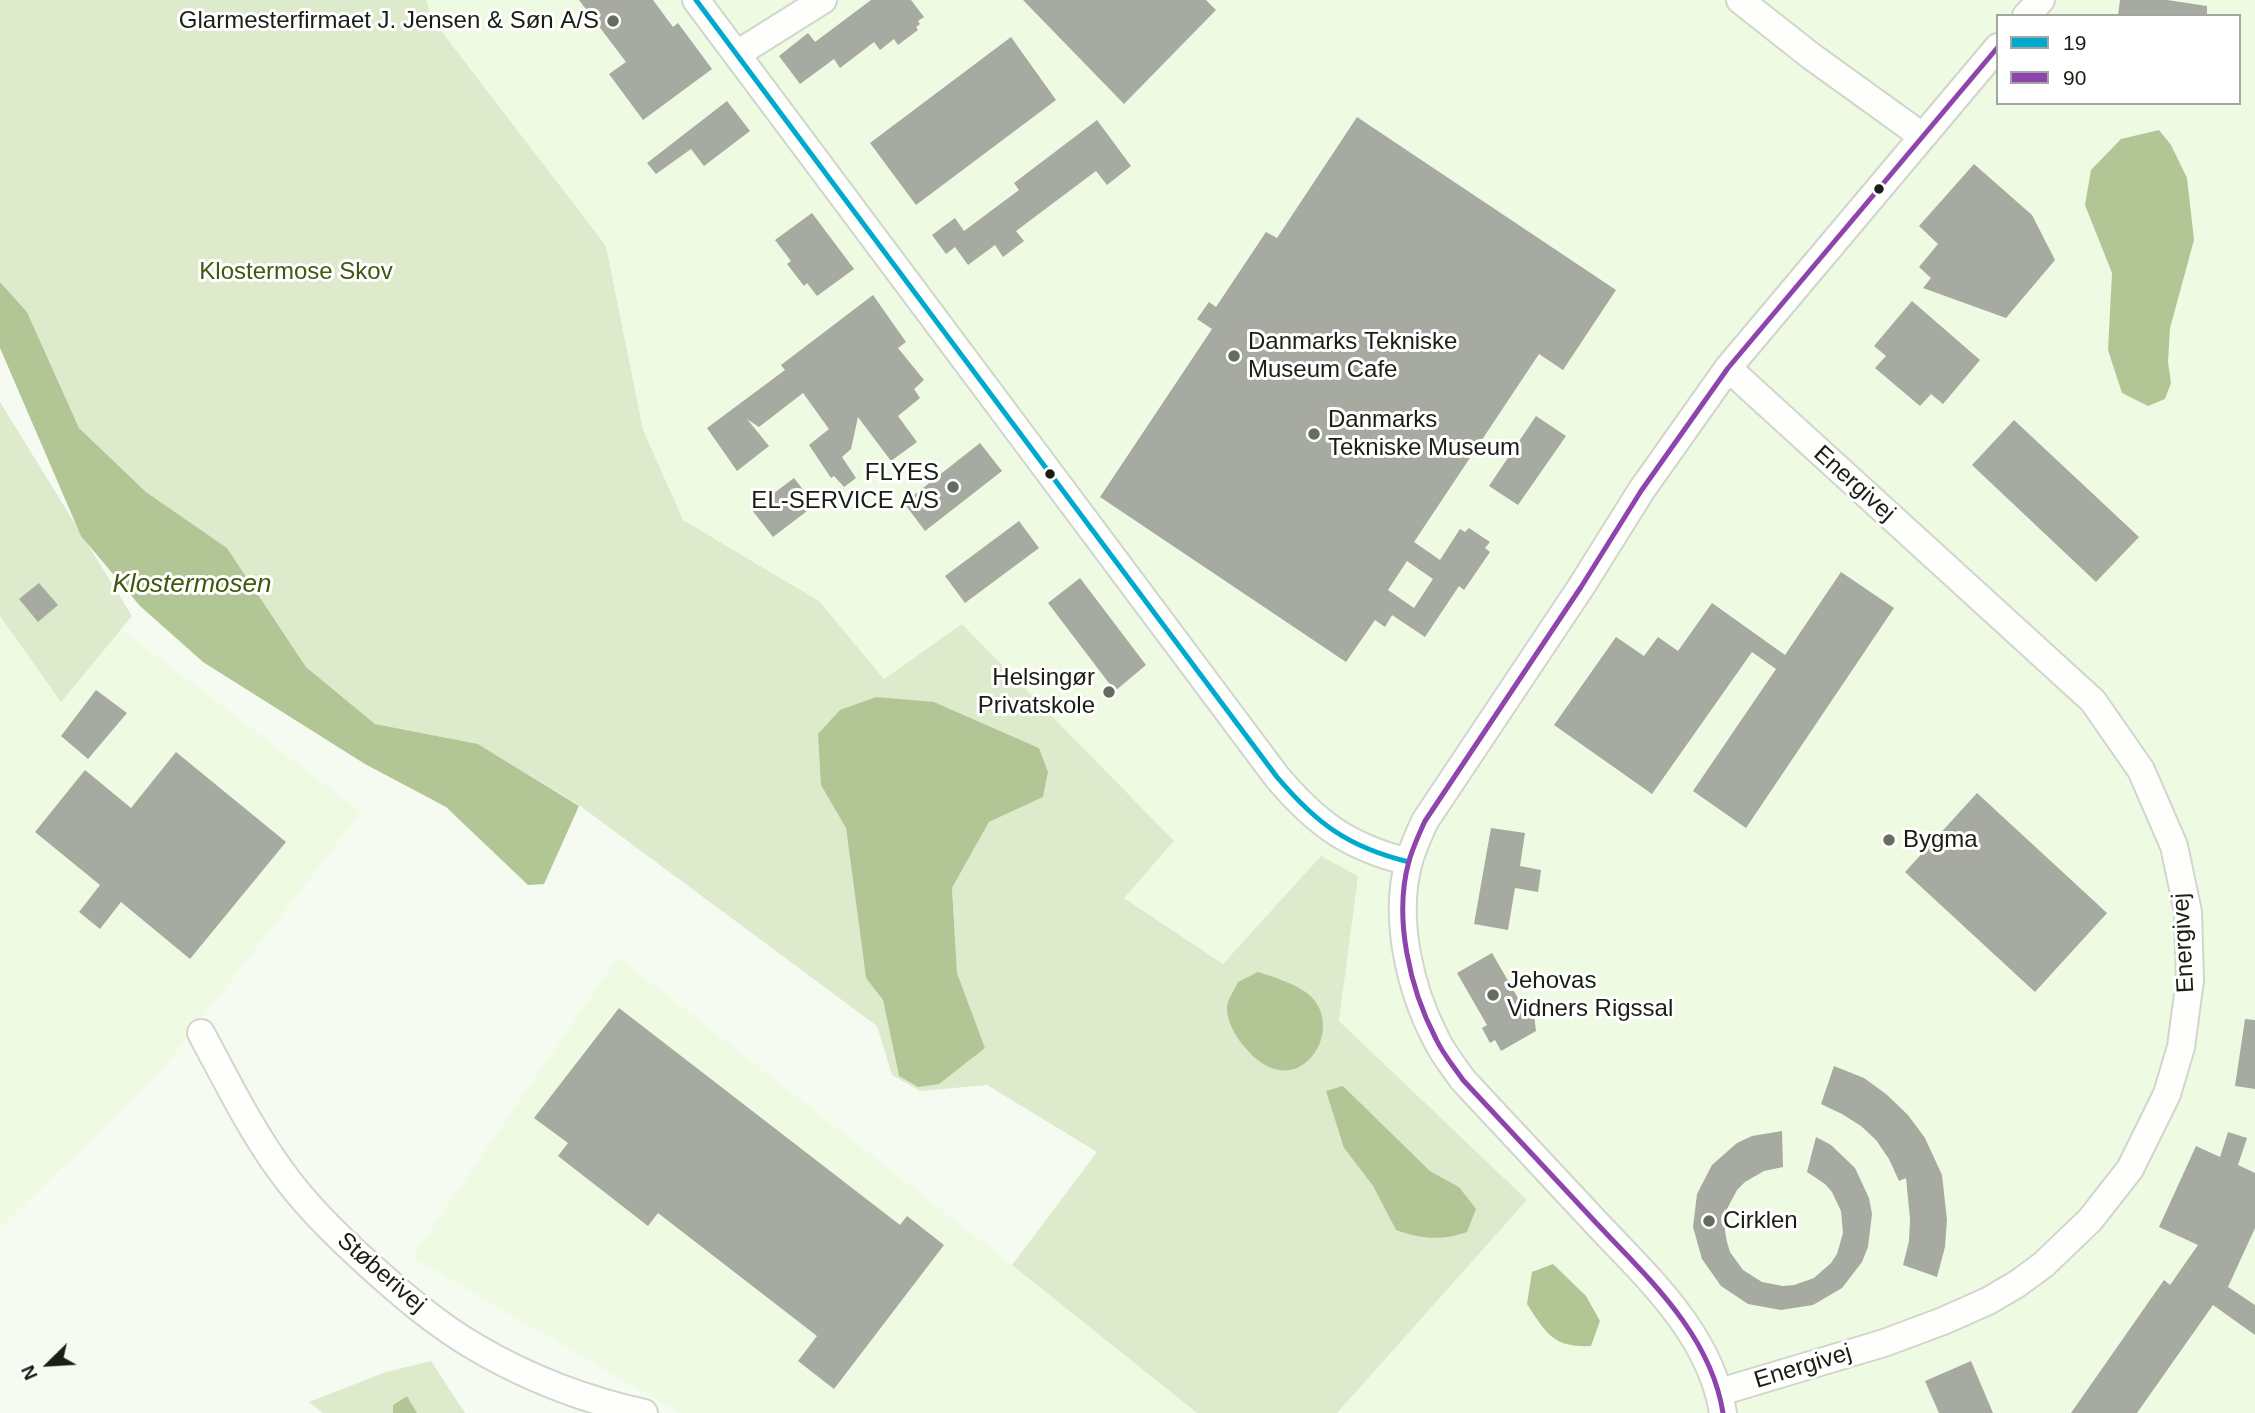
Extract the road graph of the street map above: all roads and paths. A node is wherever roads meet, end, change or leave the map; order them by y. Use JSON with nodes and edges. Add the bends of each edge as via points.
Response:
{"nodes":[{"id":1,"x":696,"y":0,"type":"edge"},
{"id":2,"x":823,"y":0,"type":"edge"},
{"id":3,"x":1741,"y":0,"type":"edge"},
{"id":4,"x":1996,"y":49,"type":"edge"},
{"id":5,"x":737,"y":54,"type":"junction"},
{"id":6,"x":1922,"y":136,"type":"junction"},
{"id":7,"x":1728,"y":368,"type":"junction"},
{"id":8,"x":1409,"y":862,"type":"junction"},
{"id":9,"x":201,"y":1033,"type":"dead end"},
{"id":10,"x":1721,"y":1402,"type":"edge"},
{"id":11,"x":644,"y":1413,"type":"edge"}],
"edges":[{"from":1,"to":5,"type":"street"},
{"from":2,"to":5,"type":"street"},
{"from":3,"to":6,"type":"street"},
{"from":4,"to":6,"type":"street"},
{"from":5,"to":8,"type":"street","via":[[1277,777],[1325,826],[1353,843]]},
{"from":6,"to":7,"type":"street"},
{"from":7,"to":8,"type":"street","via":[[1425,821]]},
{"from":7,"to":10,"type":"street","name":"Energivej","via":[[2093,701],[2141,770],[2174,846],[2188,912],[2190,980],[2181,1047],[2167,1094],[2130,1169],[2091,1220],[2043,1265],[2017,1284],[1942,1321]]},
{"from":8,"to":10,"type":"street","via":[[1404,908],[1407,954],[1418,999],[1437,1042],[1463,1080],[1668,1301],[1699,1343]]},
{"from":9,"to":11,"type":"street","name":"Støberivej","via":[[284,1175],[336,1235],[404,1296],[476,1348],[549,1384]]}]}
